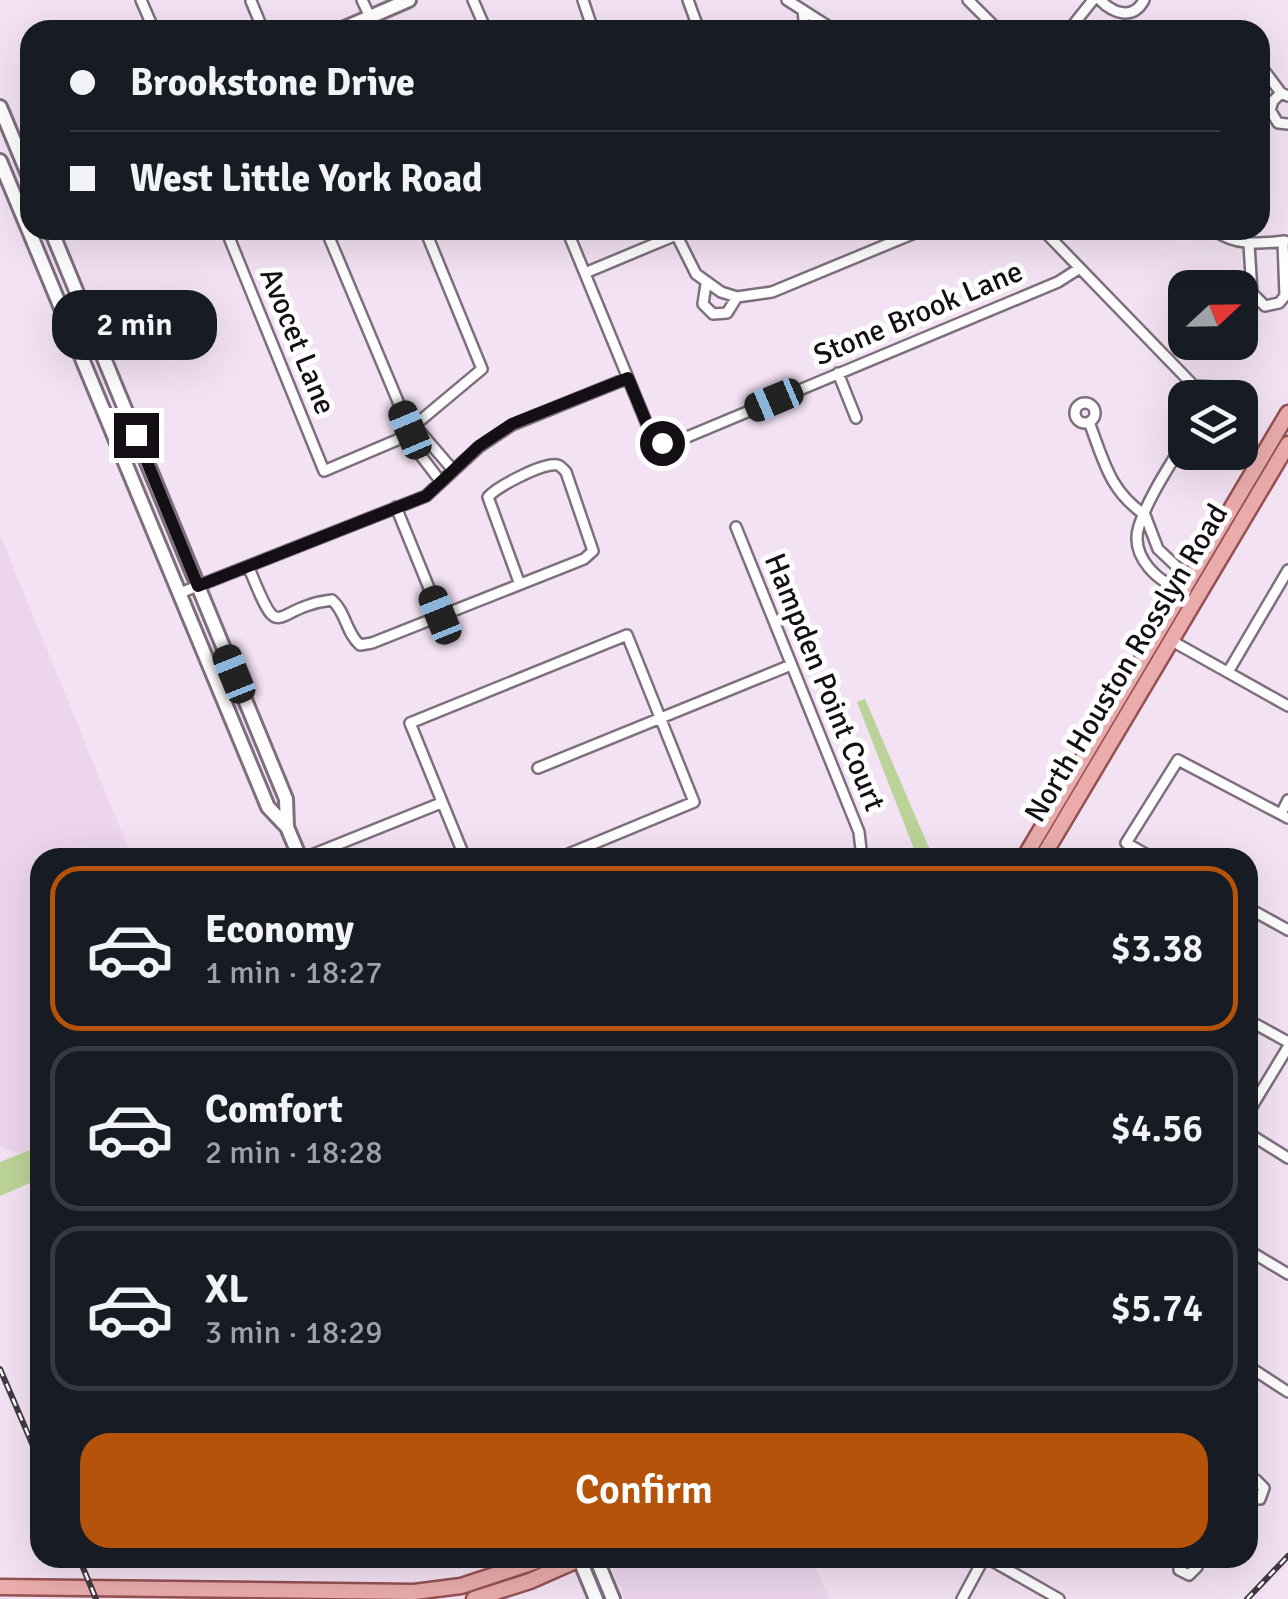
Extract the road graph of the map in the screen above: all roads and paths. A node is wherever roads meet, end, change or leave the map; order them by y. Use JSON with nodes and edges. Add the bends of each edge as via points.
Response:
{"nodes":[{"id":1,"x":243,"y":0,"type":"edge"},
{"id":2,"x":251,"y":0,"type":"edge"},
{"id":3,"x":362,"y":0,"type":"edge"},
{"id":4,"x":409,"y":0,"type":"edge"},
{"id":5,"x":787,"y":0,"type":"edge"},
{"id":6,"x":968,"y":0,"type":"edge"},
{"id":7,"x":1096,"y":0,"type":"edge"},
{"id":8,"x":1144,"y":0,"type":"edge"},
{"id":9,"x":803,"y":10,"type":"junction"},
{"id":10,"x":370,"y":17,"type":"junction"},
{"id":11,"x":363,"y":20,"type":"edge"},
{"id":12,"x":804,"y":20,"type":"edge"},
{"id":13,"x":818,"y":20,"type":"edge"},
{"id":14,"x":988,"y":20,"type":"edge"},
{"id":15,"x":1078,"y":20,"type":"edge"},
{"id":16,"x":1284,"y":95,"type":"edge"},
{"id":17,"x":0,"y":107,"type":"edge"},
{"id":18,"x":1288,"y":124,"type":"edge"},
{"id":19,"x":20,"y":148,"type":"edge"},
{"id":20,"x":1,"y":167,"type":"edge"},
{"id":21,"x":20,"y":211,"type":"edge"},
{"id":22,"x":32,"y":240,"type":"edge"},
{"id":23,"x":55,"y":240,"type":"edge"},
{"id":24,"x":230,"y":240,"type":"edge"},
{"id":25,"x":330,"y":240,"type":"edge"},
{"id":26,"x":429,"y":240,"type":"edge"},
{"id":27,"x":571,"y":240,"type":"edge"},
{"id":28,"x":658,"y":240,"type":"edge"},
{"id":29,"x":678,"y":240,"type":"edge"},
{"id":30,"x":898,"y":240,"type":"edge"},
{"id":31,"x":1053,"y":240,"type":"edge"},
{"id":32,"x":1232,"y":240,"type":"edge"},
{"id":33,"x":1285,"y":241,"type":"edge"},
{"id":34,"x":1249,"y":244,"type":"junction"},
{"id":35,"x":1080,"y":268,"type":"junction"},
{"id":36,"x":585,"y":274,"type":"junction"},
{"id":37,"x":706,"y":284,"type":"junction"},
{"id":38,"x":737,"y":296,"type":"junction"},
{"id":39,"x":80,"y":301,"type":"junction"},
{"id":40,"x":62,"y":309,"type":"junction"},
{"id":41,"x":838,"y":373,"type":"junction"},
{"id":42,"x":628,"y":378,"type":"junction"},
{"id":43,"x":1184,"y":380,"type":"edge"},
{"id":44,"x":1288,"y":413,"type":"edge"},
{"id":45,"x":856,"y":418,"type":"dead end"},
{"id":46,"x":1089,"y":422,"type":"dead end"},
{"id":47,"x":410,"y":430,"type":"junction"},
{"id":48,"x":136,"y":435,"type":"junction"},
{"id":49,"x":118,"y":443,"type":"junction"},
{"id":50,"x":1288,"y":444,"type":"edge"},
{"id":51,"x":1258,"y":462,"type":"joint"},
{"id":52,"x":453,"y":470,"type":"junction"},
{"id":53,"x":1169,"y":470,"type":"edge"},
{"id":54,"x":1253,"y":470,"type":"edge"},
{"id":55,"x":1272,"y":471,"type":"junction"},
{"id":56,"x":441,"y":482,"type":"junction"},
{"id":57,"x":396,"y":507,"type":"junction"},
{"id":58,"x":1145,"y":515,"type":"junction"},
{"id":59,"x":736,"y":527,"type":"dead end"},
{"id":60,"x":248,"y":568,"type":"junction"},
{"id":61,"x":1288,"y":570,"type":"edge"},
{"id":62,"x":519,"y":582,"type":"junction"},
{"id":63,"x":1186,"y":585,"type":"junction"},
{"id":64,"x":198,"y":586,"type":"junction"},
{"id":65,"x":180,"y":592,"type":"junction"},
{"id":66,"x":1200,"y":593,"type":"junction"},
{"id":67,"x":440,"y":615,"type":"junction"},
{"id":68,"x":1172,"y":641,"type":"junction"},
{"id":69,"x":791,"y":665,"type":"junction"},
{"id":70,"x":1228,"y":672,"type":"junction"},
{"id":71,"x":1120,"y":696,"type":"junction"},
{"id":72,"x":1134,"y":705,"type":"junction"},
{"id":73,"x":1288,"y":706,"type":"edge"},
{"id":74,"x":661,"y":718,"type":"junction"},
{"id":75,"x":538,"y":768,"type":"dead end"},
{"id":76,"x":1065,"y":788,"type":"junction"},
{"id":77,"x":1288,"y":800,"type":"edge"},
{"id":78,"x":1076,"y":801,"type":"junction"},
{"id":79,"x":442,"y":803,"type":"junction"},
{"id":80,"x":1284,"y":816,"type":"edge"},
{"id":81,"x":287,"y":827,"type":"junction"},
{"id":82,"x":1038,"y":834,"type":"junction"},
{"id":83,"x":1051,"y":844,"type":"junction"},
{"id":84,"x":297,"y":848,"type":"edge"},
{"id":85,"x":327,"y":848,"type":"edge"},
{"id":86,"x":461,"y":848,"type":"edge"},
{"id":87,"x":583,"y":848,"type":"edge"},
{"id":88,"x":861,"y":848,"type":"edge"},
{"id":89,"x":1030,"y":848,"type":"edge"},
{"id":90,"x":1048,"y":848,"type":"edge"},
{"id":91,"x":1135,"y":848,"type":"edge"},
{"id":92,"x":1258,"y":914,"type":"edge"},
{"id":93,"x":1288,"y":930,"type":"edge"},
{"id":94,"x":1258,"y":1026,"type":"edge"},
{"id":95,"x":1288,"y":1045,"type":"edge"},
{"id":96,"x":1258,"y":1095,"type":"edge"},
{"id":97,"x":1258,"y":1139,"type":"edge"},
{"id":98,"x":1288,"y":1158,"type":"edge"},
{"id":99,"x":1258,"y":1256,"type":"edge"},
{"id":100,"x":1288,"y":1274,"type":"edge"},
{"id":101,"x":1258,"y":1372,"type":"edge"},
{"id":102,"x":1288,"y":1392,"type":"edge"},
{"id":103,"x":516,"y":1568,"type":"edge"},
{"id":104,"x":559,"y":1568,"type":"edge"},
{"id":105,"x":584,"y":1568,"type":"edge"},
{"id":106,"x":600,"y":1568,"type":"edge"},
{"id":107,"x":980,"y":1568,"type":"edge"},
{"id":108,"x":1004,"y":1568,"type":"edge"},
{"id":109,"x":0,"y":1586,"type":"edge"},
{"id":110,"x":36,"y":1592,"type":"edge"},
{"id":111,"x":594,"y":1592,"type":"edge"},
{"id":112,"x":190,"y":1594,"type":"edge"},
{"id":113,"x":414,"y":1596,"type":"edge"},
{"id":114,"x":474,"y":1599,"type":"edge"},
{"id":115,"x":584,"y":1599,"type":"edge"},
{"id":116,"x":613,"y":1599,"type":"edge"},
{"id":117,"x":962,"y":1599,"type":"edge"},
{"id":118,"x":1059,"y":1599,"type":"edge"}],
"edges":[{"from":1,"to":2,"type":"street"},
{"from":3,"to":10,"type":"street"},
{"from":4,"to":10,"type":"main road"},
{"from":5,"to":9,"type":"street"},
{"from":6,"to":14,"type":"street"},
{"from":7,"to":8,"type":"street","via":[[1122,14]]},
{"from":7,"to":15,"type":"street"},
{"from":9,"to":12,"type":"street"},
{"from":9,"to":13,"type":"street"},
{"from":10,"to":11,"type":"main road"},
{"from":16,"to":18,"type":"street","via":[[1271,105],[1271,115]]},
{"from":17,"to":19,"type":"main road"},
{"from":20,"to":21,"type":"main road"},
{"from":22,"to":40,"type":"main road"},
{"from":23,"to":39,"type":"main road"},
{"from":24,"to":47,"type":"street","name":"Avocet Lane","via":[[324,471]]},
{"from":25,"to":47,"type":"street"},
{"from":26,"to":47,"type":"street","via":[[482,369]]},
{"from":27,"to":36,"type":"street"},
{"from":28,"to":36,"type":"street"},
{"from":29,"to":37,"type":"street"},
{"from":30,"to":38,"type":"street","via":[[772,292]]},
{"from":31,"to":35,"type":"street"},
{"from":32,"to":34,"type":"street"},
{"from":33,"to":34,"type":"street"},
{"from":33,"to":34,"type":"street","via":[[1285,296],[1272,306],[1252,293]]},
{"from":35,"to":41,"type":"street","name":"Stone Brook Lane"},
{"from":35,"to":43,"type":"street"},
{"from":36,"to":42,"type":"street"},
{"from":37,"to":38,"type":"street"},
{"from":37,"to":38,"type":"street","via":[[704,304],[713,314],[727,313]]},
{"from":39,"to":40,"type":"main road"},
{"from":39,"to":48,"type":"main road"},
{"from":40,"to":49,"type":"main road"},
{"from":41,"to":42,"type":"street","name":"Stone Brook Lane","via":[[668,445],[651,434]]},
{"from":41,"to":45,"type":"street"},
{"from":42,"to":52,"type":"street","via":[[512,424]]},
{"from":44,"to":51,"type":"main road","name":"North Houston Rosslyn Road"},
{"from":46,"to":58,"type":"street","via":[[1112,483]]},
{"from":47,"to":52,"type":"street","via":[[422,434]]},
{"from":47,"to":56,"type":"street","via":[[412,444]]},
{"from":48,"to":49,"type":"main road"},
{"from":48,"to":64,"type":"main road"},
{"from":49,"to":65,"type":"main road"},
{"from":50,"to":55,"type":"main road","name":"North Houston Rosslyn Road"},
{"from":51,"to":55,"type":"main road"},
{"from":52,"to":56,"type":"street"},
{"from":53,"to":58,"type":"street"},
{"from":54,"to":63,"type":"main road","name":"North Houston Rosslyn Road"},
{"from":55,"to":66,"type":"main road","name":"North Houston Rosslyn Road"},
{"from":56,"to":57,"type":"street"},
{"from":57,"to":60,"type":"street"},
{"from":57,"to":67,"type":"street"},
{"from":58,"to":63,"type":"street","via":[[1158,549]]},
{"from":58,"to":63,"type":"street","via":[[1138,538],[1147,566],[1163,581]]},
{"from":59,"to":69,"type":"street","name":"Hampden Point Court"},
{"from":60,"to":64,"type":"street"},
{"from":60,"to":67,"type":"street","via":[[273,618],[332,600],[360,645]]},
{"from":61,"to":70,"type":"street"},
{"from":62,"to":62,"type":"street","via":[[488,497],[558,466],[566,472],[594,551]]},
{"from":62,"to":67,"type":"street"},
{"from":63,"to":66,"type":"street"},
{"from":63,"to":71,"type":"main road","name":"North Houston Rosslyn Road"},
{"from":64,"to":65,"type":"street"},
{"from":64,"to":81,"type":"main road","via":[[286,800]]},
{"from":65,"to":81,"type":"main road","via":[[268,807]]},
{"from":66,"to":68,"type":"main road","name":"North Houston Rosslyn Road"},
{"from":68,"to":70,"type":"street"},
{"from":68,"to":72,"type":"main road","name":"North Houston Rosslyn Road"},
{"from":69,"to":74,"type":"street"},
{"from":69,"to":88,"type":"street","name":"Hampden Point Court"},
{"from":70,"to":73,"type":"street"},
{"from":71,"to":72,"type":"main road"},
{"from":71,"to":76,"type":"main road","name":"North Houston Rosslyn Road"},
{"from":72,"to":78,"type":"main road","name":"North Houston Rosslyn Road"},
{"from":74,"to":75,"type":"street"},
{"from":74,"to":79,"type":"street","via":[[626,635],[410,723]]},
{"from":74,"to":87,"type":"street","via":[[694,802]]},
{"from":76,"to":78,"type":"main road"},
{"from":76,"to":82,"type":"main road","name":"North Houston Rosslyn Road"},
{"from":77,"to":80,"type":"street"},
{"from":78,"to":83,"type":"main road","name":"North Houston Rosslyn Road"},
{"from":79,"to":85,"type":"street"},
{"from":79,"to":86,"type":"street"},
{"from":80,"to":91,"type":"street","via":[[1178,760],[1126,843]]},
{"from":81,"to":84,"type":"main road"},
{"from":82,"to":83,"type":"main road"},
{"from":82,"to":89,"type":"main road","name":"North Houston Rosslyn Road"},
{"from":83,"to":90,"type":"main road","name":"North Houston Rosslyn Road"},
{"from":92,"to":93,"type":"street"},
{"from":94,"to":95,"type":"street"},
{"from":95,"to":96,"type":"street"},
{"from":97,"to":98,"type":"street"},
{"from":99,"to":100,"type":"street"},
{"from":101,"to":102,"type":"street"},
{"from":103,"to":113,"type":"main road"},
{"from":104,"to":114,"type":"main road"},
{"from":105,"to":111,"type":"main road"},
{"from":106,"to":116,"type":"main road"},
{"from":107,"to":117,"type":"street"},
{"from":108,"to":118,"type":"street"},
{"from":109,"to":110,"type":"main road"},
{"from":110,"to":112,"type":"main road"},
{"from":111,"to":115,"type":"main road"},
{"from":112,"to":113,"type":"main road"}]}
